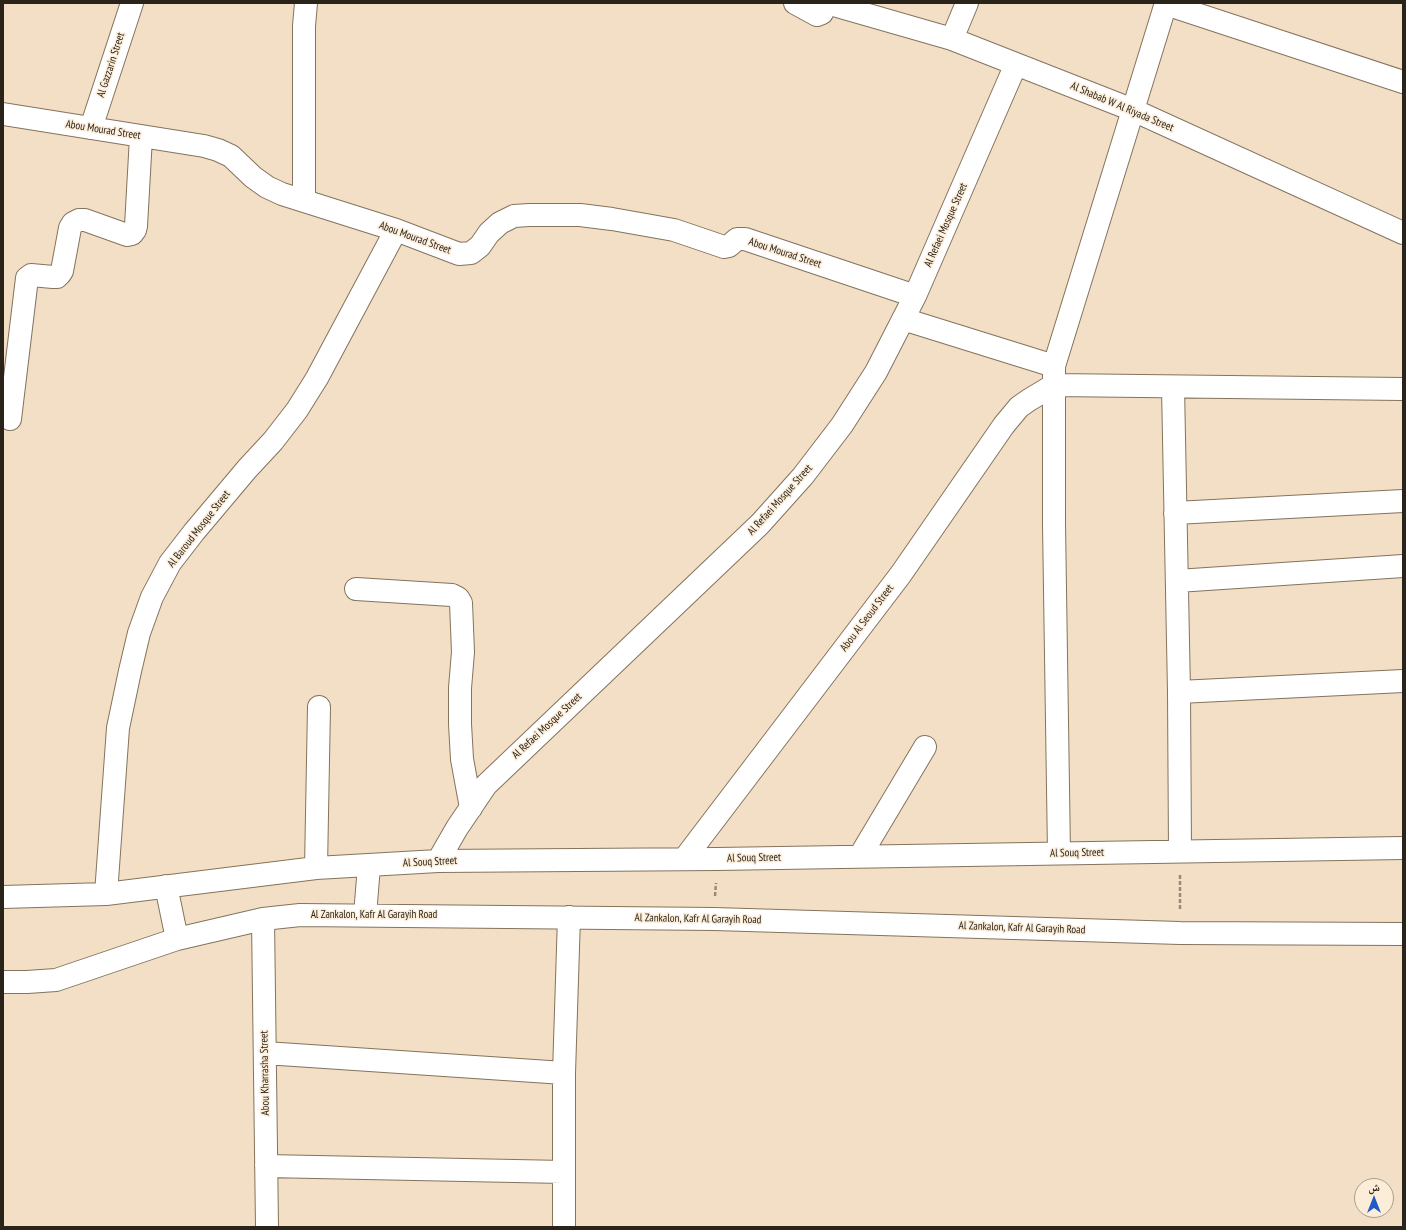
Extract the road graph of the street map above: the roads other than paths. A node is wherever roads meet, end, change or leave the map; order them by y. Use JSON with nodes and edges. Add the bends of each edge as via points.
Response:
{"nodes":[{"id":1,"x":132,"y":3,"type":"edge"},
{"id":2,"x":306,"y":3,"type":"edge"},
{"id":3,"x":795,"y":3,"type":"edge"},
{"id":4,"x":967,"y":3,"type":"edge"},
{"id":5,"x":832,"y":4,"type":"edge"},
{"id":6,"x":1166,"y":4,"type":"edge"},
{"id":7,"x":952,"y":39,"type":"junction"},
{"id":8,"x":1016,"y":64,"type":"junction"},
{"id":9,"x":1403,"y":82,"type":"edge"},
{"id":10,"x":1133,"y":110,"type":"junction"},
{"id":11,"x":3,"y":114,"type":"edge"},
{"id":12,"x":91,"y":128,"type":"junction"},
{"id":13,"x":141,"y":137,"type":"junction"},
{"id":14,"x":304,"y":201,"type":"junction"},
{"id":15,"x":396,"y":230,"type":"junction"},
{"id":16,"x":1403,"y":233,"type":"edge"},
{"id":17,"x":915,"y":296,"type":"junction"},
{"id":18,"x":903,"y":319,"type":"junction"},
{"id":19,"x":1054,"y":375,"type":"junction"},
{"id":20,"x":1173,"y":387,"type":"junction"},
{"id":21,"x":1403,"y":389,"type":"edge"},
{"id":22,"x":10,"y":419,"type":"dead end"},
{"id":23,"x":1403,"y":501,"type":"edge"},
{"id":24,"x":1175,"y":512,"type":"junction"},
{"id":25,"x":1403,"y":566,"type":"edge"},
{"id":26,"x":1177,"y":581,"type":"junction"},
{"id":27,"x":356,"y":589,"type":"dead end"},
{"id":28,"x":1403,"y":681,"type":"edge"},
{"id":29,"x":1179,"y":692,"type":"junction"},
{"id":30,"x":319,"y":707,"type":"dead end"},
{"id":31,"x":925,"y":747,"type":"dead end"},
{"id":32,"x":471,"y":808,"type":"junction"},
{"id":33,"x":1403,"y":848,"type":"edge"},
{"id":34,"x":1180,"y":852,"type":"junction"},
{"id":35,"x":1059,"y":853,"type":"junction"},
{"id":36,"x":860,"y":856,"type":"junction"},
{"id":37,"x":685,"y":858,"type":"junction"},
{"id":38,"x":438,"y":861,"type":"junction"},
{"id":39,"x":369,"y":866,"type":"junction"},
{"id":40,"x":316,"y":868,"type":"junction"},
{"id":41,"x":166,"y":886,"type":"junction"},
{"id":42,"x":106,"y":894,"type":"junction"},
{"id":43,"x":3,"y":897,"type":"edge"},
{"id":44,"x":365,"y":915,"type":"junction"},
{"id":45,"x":569,"y":917,"type":"junction"},
{"id":46,"x":263,"y":919,"type":"junction"},
{"id":47,"x":1403,"y":934,"type":"edge"},
{"id":48,"x":177,"y":938,"type":"junction"},
{"id":49,"x":3,"y":982,"type":"edge"},
{"id":50,"x":265,"y":1053,"type":"junction"},
{"id":51,"x":564,"y":1073,"type":"junction"},
{"id":52,"x":266,"y":1166,"type":"junction"},
{"id":53,"x":564,"y":1172,"type":"junction"},
{"id":54,"x":267,"y":1227,"type":"edge"},
{"id":55,"x":564,"y":1227,"type":"edge"}],
"edges":[{"from":1,"to":12,"type":"street","name":"Al Gazzarin Street"},
{"from":2,"to":14,"type":"street"},
{"from":3,"to":5,"type":"street","via":[[817,16],[822,13],[825,6]]},
{"from":4,"to":7,"type":"street"},
{"from":5,"to":7,"type":"street","name":"Al Shabab W Al Riyada Street"},
{"from":6,"to":9,"type":"street"},
{"from":6,"to":10,"type":"street"},
{"from":7,"to":8,"type":"street","name":"Al Shabab W Al Riyada Street"},
{"from":8,"to":10,"type":"street","name":"Al Shabab W Al Riyada Street"},
{"from":8,"to":17,"type":"street","name":"Al Refaei Mosque Street"},
{"from":10,"to":16,"type":"street","name":"Al Shabab W Al Riyada Street"},
{"from":10,"to":19,"type":"street"},
{"from":11,"to":12,"type":"street","name":"Abou Mourad Street"},
{"from":12,"to":13,"type":"street","name":"Abou Mourad Street"},
{"from":13,"to":14,"type":"street","name":"Abou Mourad Street","via":[[218,150],[231,156],[267,187]]},
{"from":13,"to":22,"type":"street","via":[[136,226],[132,234],[127,235],[79,220],[70,228],[60,274],[57,277],[31,275],[27,278]]},
{"from":14,"to":15,"type":"street","name":"Abou Mourad Street"},
{"from":15,"to":17,"type":"street","name":"Abou Mourad Street","via":[[459,254],[471,253],[500,223],[514,216],[580,215],[604,218],[674,230],[724,247],[745,239]]},
{"from":15,"to":42,"type":"street","name":"Al Baroud Mosque Street","via":[[318,378],[297,410],[194,532],[170,563],[152,597],[139,633],[118,728]]},
{"from":17,"to":18,"type":"street","name":"Al Refaei Mosque Street"},
{"from":18,"to":19,"type":"street"},
{"from":18,"to":32,"type":"street","name":"Al Refaei Mosque Street","via":[[876,372],[842,425],[803,476],[760,524],[505,766],[486,785]]},
{"from":19,"to":20,"type":"street"},
{"from":19,"to":35,"type":"street"},
{"from":19,"to":37,"type":"street","name":"Abou Al Seoud Street","via":[[1019,407],[1004,425],[901,574]]},
{"from":20,"to":21,"type":"street"},
{"from":20,"to":24,"type":"street"},
{"from":23,"to":24,"type":"street"},
{"from":24,"to":26,"type":"street"},
{"from":25,"to":26,"type":"street"},
{"from":26,"to":29,"type":"street"},
{"from":27,"to":32,"type":"street","via":[[452,595],[461,603],[463,652],[460,724],[462,759]]},
{"from":28,"to":29,"type":"street"},
{"from":29,"to":34,"type":"street"},
{"from":30,"to":40,"type":"street"},
{"from":31,"to":36,"type":"street"},
{"from":32,"to":38,"type":"street","name":"Al Refaei Mosque Street"},
{"from":33,"to":34,"type":"street","name":"Al Souq Street"},
{"from":34,"to":35,"type":"street","name":"Al Souq Street"},
{"from":35,"to":36,"type":"street","name":"Al Souq Street"},
{"from":36,"to":37,"type":"street","name":"Al Souq Street"},
{"from":37,"to":38,"type":"street","name":"Al Souq Street"},
{"from":38,"to":39,"type":"street","name":"Al Souq Street"},
{"from":39,"to":40,"type":"street","name":"Al Souq Street"},
{"from":39,"to":44,"type":"street"},
{"from":40,"to":41,"type":"street","name":"Al Souq Street"},
{"from":41,"to":42,"type":"street","name":"Al Souq Street"},
{"from":41,"to":48,"type":"street"},
{"from":42,"to":43,"type":"street","name":"Al Souq Street"},
{"from":44,"to":45,"type":"street","name":"Al Zankalon, Kafr Al Garayih Road"},
{"from":44,"to":46,"type":"street","name":"Al Zankalon, Kafr Al Garayih Road","via":[[300,915]]},
{"from":45,"to":47,"type":"street","name":"Al Zankalon, Kafr Al Garayih Road","via":[[1180,933]]},
{"from":45,"to":51,"type":"street"},
{"from":46,"to":48,"type":"street","name":"Al Zankalon, Kafr Al Garayih Road"},
{"from":46,"to":50,"type":"street","name":"Abou Kharrasha Street"},
{"from":48,"to":49,"type":"street","name":"Al Zankalon, Kafr Al Garayih Road","via":[[56,980]]},
{"from":50,"to":51,"type":"street"},
{"from":50,"to":52,"type":"street","name":"Abou Kharrasha Street"},
{"from":51,"to":53,"type":"street"},
{"from":52,"to":53,"type":"street"},
{"from":52,"to":54,"type":"street","name":"Abou Kharrasha Street"},
{"from":53,"to":55,"type":"street"}]}
